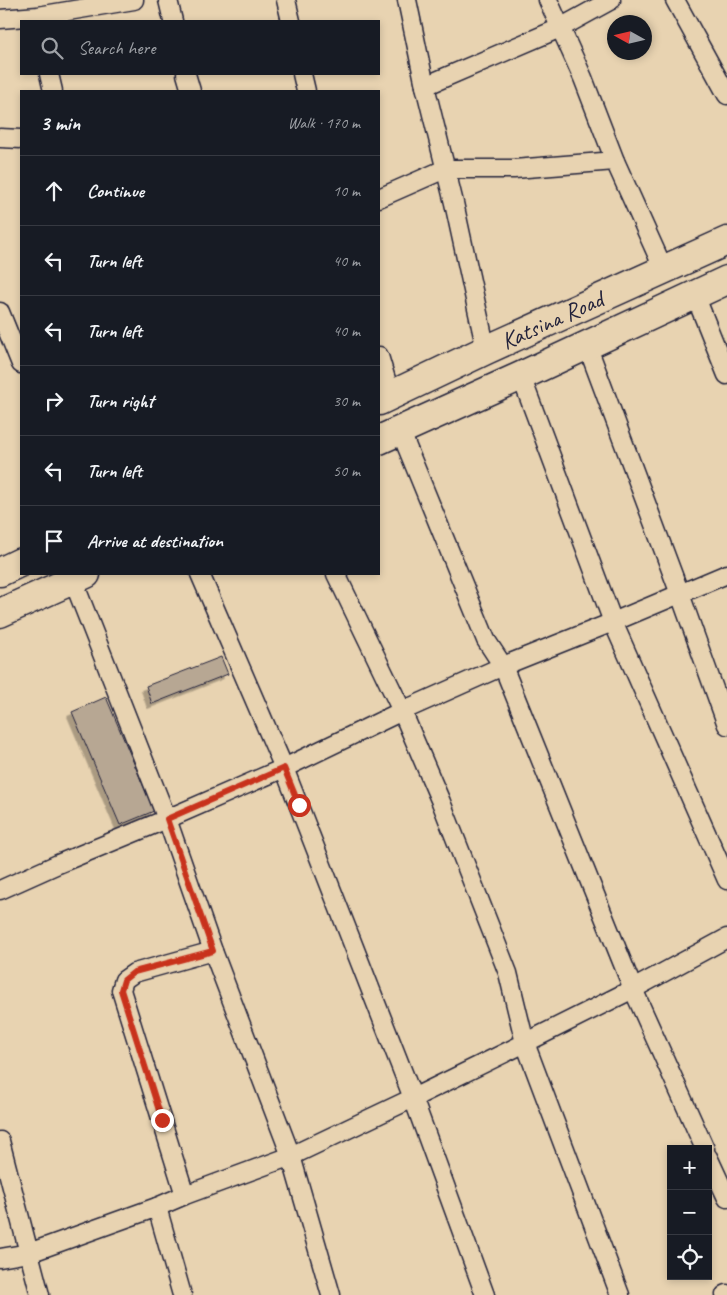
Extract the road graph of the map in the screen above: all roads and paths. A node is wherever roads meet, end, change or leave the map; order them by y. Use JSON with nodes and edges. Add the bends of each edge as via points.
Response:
{"nodes":[{"id":1,"x":134,"y":0,"type":"edge"},
{"id":2,"x":168,"y":0,"type":"edge"},
{"id":3,"x":286,"y":0,"type":"edge"},
{"id":4,"x":406,"y":0,"type":"edge"},
{"id":5,"x":548,"y":0,"type":"edge"},
{"id":6,"x":612,"y":0,"type":"edge"},
{"id":7,"x":675,"y":0,"type":"edge"},
{"id":8,"x":37,"y":12,"type":"edge"},
{"id":9,"x":0,"y":19,"type":"edge"},
{"id":10,"x":173,"y":20,"type":"edge"},
{"id":11,"x":291,"y":20,"type":"edge"},
{"id":12,"x":560,"y":28,"type":"junction"},
{"id":13,"x":49,"y":75,"type":"edge"},
{"id":14,"x":186,"y":75,"type":"edge"},
{"id":15,"x":302,"y":75,"type":"edge"},
{"id":16,"x":425,"y":86,"type":"junction"},
{"id":17,"x":53,"y":90,"type":"edge"},
{"id":18,"x":190,"y":90,"type":"edge"},
{"id":19,"x":306,"y":90,"type":"edge"},
{"id":20,"x":727,"y":95,"type":"edge"},
{"id":21,"x":0,"y":138,"type":"edge"},
{"id":22,"x":20,"y":139,"type":"edge"},
{"id":23,"x":615,"y":161,"type":"junction"},
{"id":24,"x":445,"y":169,"type":"junction"},
{"id":25,"x":380,"y":198,"type":"edge"},
{"id":26,"x":727,"y":241,"type":"edge"},
{"id":27,"x":664,"y":270,"type":"junction"},
{"id":28,"x":727,"y":280,"type":"edge"},
{"id":29,"x":695,"y":295,"type":"junction"},
{"id":30,"x":0,"y":312,"type":"edge"},
{"id":31,"x":11,"y":345,"type":"edge"},
{"id":32,"x":587,"y":345,"type":"junction"},
{"id":33,"x":486,"y":350,"type":"junction"},
{"id":34,"x":20,"y":362,"type":"edge"},
{"id":35,"x":380,"y":363,"type":"edge"},
{"id":36,"x":727,"y":375,"type":"edge"},
{"id":37,"x":521,"y":376,"type":"junction"},
{"id":38,"x":385,"y":398,"type":"edge"},
{"id":39,"x":389,"y":434,"type":"edge"},
{"id":40,"x":20,"y":562,"type":"edge"},
{"id":41,"x":0,"y":572,"type":"edge"},
{"id":42,"x":727,"y":574,"type":"edge"},
{"id":43,"x":200,"y":575,"type":"edge"},
{"id":44,"x":336,"y":575,"type":"edge"},
{"id":45,"x":80,"y":577,"type":"edge"},
{"id":46,"x":680,"y":594,"type":"junction"},
{"id":47,"x":0,"y":614,"type":"edge"},
{"id":48,"x":613,"y":622,"type":"junction"},
{"id":49,"x":502,"y":666,"type":"junction"},
{"id":50,"x":402,"y":712,"type":"junction"},
{"id":51,"x":727,"y":725,"type":"edge"},
{"id":52,"x":284,"y":768,"type":"junction"},
{"id":53,"x":167,"y":819,"type":"junction"},
{"id":54,"x":727,"y":880,"type":"edge"},
{"id":55,"x":0,"y":890,"type":"edge"},
{"id":56,"x":727,"y":938,"type":"edge"},
{"id":57,"x":213,"y":951,"type":"junction"},
{"id":58,"x":633,"y":989,"type":"junction"},
{"id":59,"x":525,"y":1043,"type":"junction"},
{"id":60,"x":412,"y":1098,"type":"junction"},
{"id":61,"x":0,"y":1141,"type":"edge"},
{"id":62,"x":703,"y":1145,"type":"edge"},
{"id":63,"x":291,"y":1156,"type":"junction"},
{"id":64,"x":712,"y":1165,"type":"edge"},
{"id":65,"x":185,"y":1195,"type":"junction"},
{"id":66,"x":727,"y":1198,"type":"edge"},
{"id":67,"x":157,"y":1207,"type":"junction"},
{"id":68,"x":29,"y":1253,"type":"junction"},
{"id":69,"x":0,"y":1258,"type":"edge"},
{"id":70,"x":40,"y":1295,"type":"edge"},
{"id":71,"x":182,"y":1295,"type":"edge"},
{"id":72,"x":331,"y":1295,"type":"edge"},
{"id":73,"x":485,"y":1295,"type":"edge"},
{"id":74,"x":620,"y":1295,"type":"edge"}],
"edges":[{"from":1,"to":8,"type":"street"},
{"from":2,"to":10,"type":"street"},
{"from":3,"to":11,"type":"street"},
{"from":4,"to":16,"type":"street"},
{"from":5,"to":12,"type":"street"},
{"from":6,"to":12,"type":"street"},
{"from":7,"to":20,"type":"street"},
{"from":8,"to":9,"type":"street"},
{"from":12,"to":16,"type":"street"},
{"from":12,"to":23,"type":"street"},
{"from":13,"to":17,"type":"street"},
{"from":14,"to":18,"type":"street"},
{"from":15,"to":19,"type":"street"},
{"from":16,"to":24,"type":"street"},
{"from":21,"to":22,"type":"street"},
{"from":23,"to":24,"type":"street"},
{"from":23,"to":27,"type":"street"},
{"from":24,"to":25,"type":"street"},
{"from":24,"to":33,"type":"street"},
{"from":26,"to":27,"type":"highway","name":"Katsina Road"},
{"from":27,"to":33,"type":"highway","name":"Katsina Road"},
{"from":28,"to":29,"type":"highway","name":"Katsina Road"},
{"from":29,"to":32,"type":"highway","name":"Katsina Road"},
{"from":29,"to":36,"type":"street"},
{"from":30,"to":31,"type":"street"},
{"from":31,"to":34,"type":"street"},
{"from":32,"to":37,"type":"highway","name":"Katsina Road"},
{"from":32,"to":46,"type":"street"},
{"from":33,"to":38,"type":"highway","name":"Katsina Road"},
{"from":35,"to":38,"type":"street"},
{"from":37,"to":39,"type":"highway","name":"Katsina Road"},
{"from":37,"to":48,"type":"street"},
{"from":39,"to":49,"type":"street","via":[[486,640]]},
{"from":40,"to":41,"type":"highway"},
{"from":42,"to":46,"type":"street"},
{"from":43,"to":52,"type":"street"},
{"from":44,"to":50,"type":"street"},
{"from":45,"to":47,"type":"highway"},
{"from":45,"to":53,"type":"street"},
{"from":46,"to":48,"type":"street"},
{"from":46,"to":51,"type":"street"},
{"from":48,"to":49,"type":"street"},
{"from":48,"to":54,"type":"street"},
{"from":49,"to":50,"type":"street"},
{"from":49,"to":58,"type":"street"},
{"from":50,"to":52,"type":"street"},
{"from":50,"to":59,"type":"street","via":[[508,973]]},
{"from":52,"to":53,"type":"street"},
{"from":52,"to":60,"type":"street"},
{"from":53,"to":55,"type":"street"},
{"from":53,"to":57,"type":"street"},
{"from":56,"to":58,"type":"street"},
{"from":57,"to":63,"type":"street"},
{"from":57,"to":65,"type":"street","via":[[134,972],[124,980],[121,990]]},
{"from":58,"to":59,"type":"street"},
{"from":58,"to":62,"type":"street"},
{"from":59,"to":60,"type":"street"},
{"from":59,"to":74,"type":"street"},
{"from":60,"to":63,"type":"street"},
{"from":60,"to":73,"type":"street"},
{"from":61,"to":68,"type":"street"},
{"from":63,"to":65,"type":"street"},
{"from":63,"to":72,"type":"street"},
{"from":64,"to":66,"type":"street"},
{"from":65,"to":67,"type":"street"},
{"from":67,"to":68,"type":"street"},
{"from":67,"to":71,"type":"street"},
{"from":68,"to":69,"type":"street"},
{"from":68,"to":70,"type":"street"}]}
